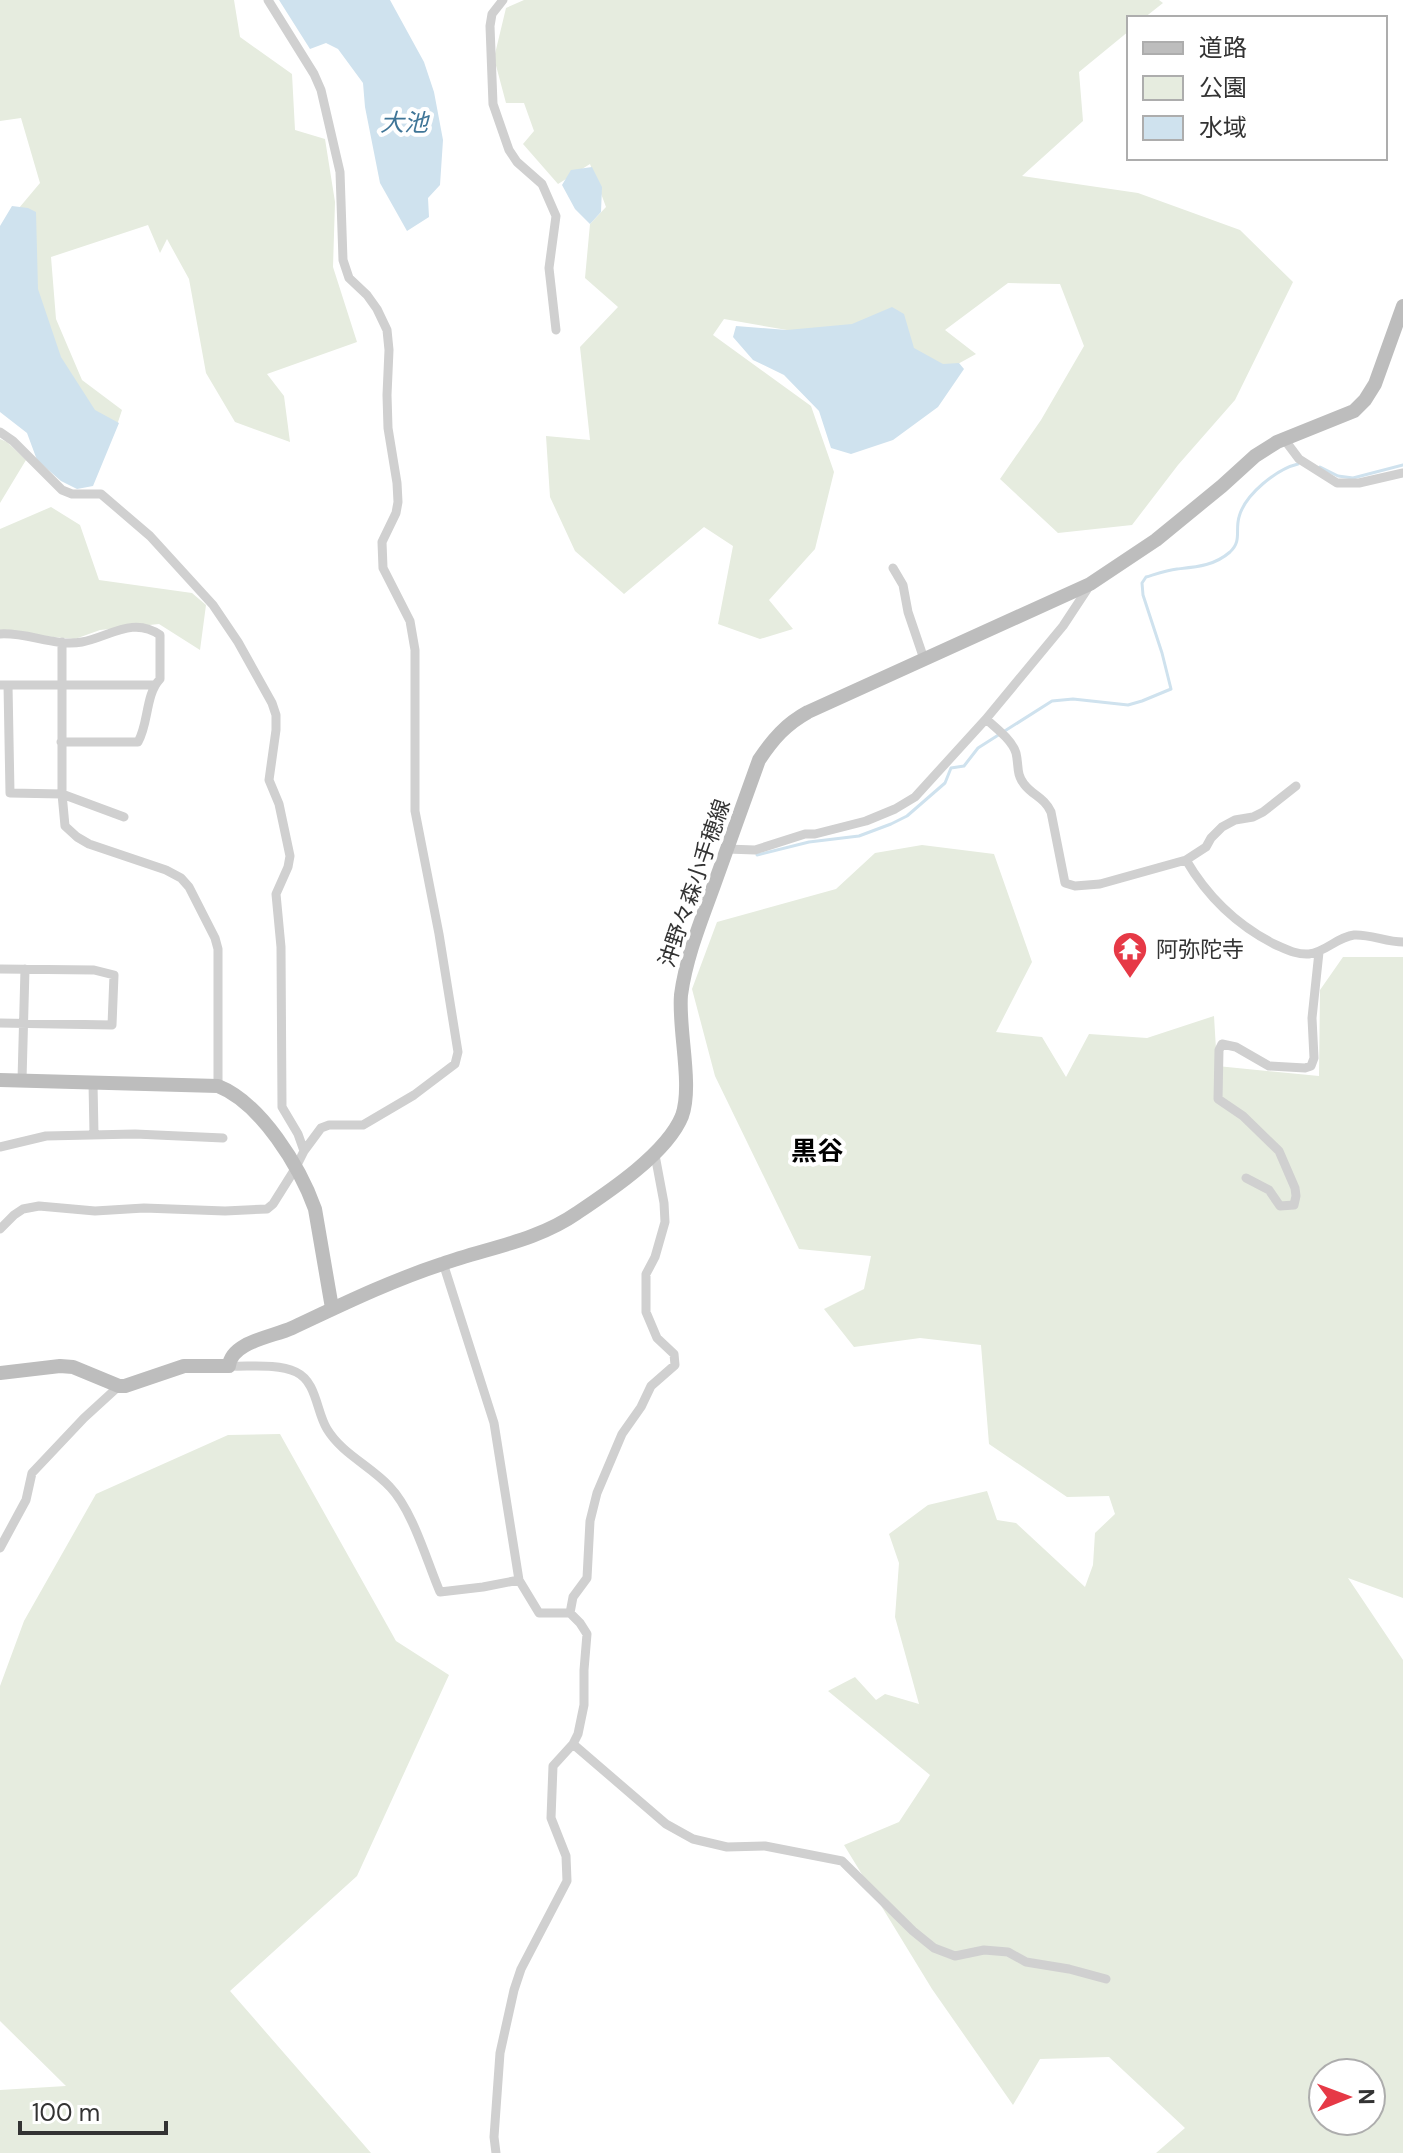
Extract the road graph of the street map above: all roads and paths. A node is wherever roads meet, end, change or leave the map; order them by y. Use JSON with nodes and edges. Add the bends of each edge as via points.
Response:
{"nodes":[{"id":1,"x":268,"y":0,"type":"edge"},
{"id":2,"x":503,"y":0,"type":"edge"},
{"id":3,"x":1403,"y":306,"type":"edge"},
{"id":4,"x":556,"y":330,"type":"dead end"},
{"id":5,"x":0,"y":432,"type":"edge"},
{"id":6,"x":1284,"y":439,"type":"junction"},
{"id":7,"x":1403,"y":473,"type":"edge"},
{"id":8,"x":893,"y":568,"type":"dead end"},
{"id":9,"x":1090,"y":584,"type":"junction"},
{"id":10,"x":0,"y":634,"type":"edge"},
{"id":11,"x":62,"y":642,"type":"junction"},
{"id":12,"x":924,"y":659,"type":"junction"},
{"id":13,"x":4,"y":685,"type":"edge"},
{"id":14,"x":61,"y":685,"type":"junction"},
{"id":15,"x":154,"y":685,"type":"junction"},
{"id":16,"x":986,"y":719,"type":"junction"},
{"id":17,"x":61,"y":742,"type":"junction"},
{"id":18,"x":1296,"y":786,"type":"dead end"},
{"id":19,"x":62,"y":794,"type":"junction"},
{"id":20,"x":124,"y":817,"type":"dead end"},
{"id":21,"x":727,"y":849,"type":"junction"},
{"id":22,"x":1186,"y":860,"type":"junction"},
{"id":23,"x":1403,"y":942,"type":"edge"},
{"id":24,"x":1319,"y":952,"type":"junction"},
{"id":25,"x":0,"y":969,"type":"edge"},
{"id":26,"x":25,"y":969,"type":"junction"},
{"id":27,"x":0,"y":1023,"type":"edge"},
{"id":28,"x":23,"y":1024,"type":"junction"},
{"id":29,"x":0,"y":1080,"type":"edge"},
{"id":30,"x":22,"y":1080,"type":"junction"},
{"id":31,"x":93,"y":1083,"type":"junction"},
{"id":32,"x":218,"y":1086,"type":"junction"},
{"id":33,"x":94,"y":1134,"type":"junction"},
{"id":34,"x":223,"y":1138,"type":"dead end"},
{"id":35,"x":0,"y":1147,"type":"edge"},
{"id":36,"x":304,"y":1151,"type":"junction"},
{"id":37,"x":655,"y":1155,"type":"junction"},
{"id":38,"x":295,"y":1169,"type":"junction"},
{"id":39,"x":1246,"y":1178,"type":"dead end"},
{"id":40,"x":0,"y":1229,"type":"edge"},
{"id":41,"x":443,"y":1263,"type":"junction"},
{"id":42,"x":332,"y":1308,"type":"junction"},
{"id":43,"x":229,"y":1366,"type":"junction"},
{"id":44,"x":0,"y":1373,"type":"edge"},
{"id":45,"x":119,"y":1386,"type":"junction"},
{"id":46,"x":0,"y":1548,"type":"edge"},
{"id":47,"x":519,"y":1580,"type":"junction"},
{"id":48,"x":570,"y":1613,"type":"junction"},
{"id":49,"x":573,"y":1744,"type":"junction"},
{"id":50,"x":1106,"y":1979,"type":"dead end"},
{"id":51,"x":496,"y":2153,"type":"edge"}],
"edges":[{"from":1,"to":36,"type":"street","via":[[321,90],[340,172],[343,260],[349,278],[367,295],[387,330],[388,428],[398,502],[382,542],[383,568],[410,621],[415,650],[416,819],[458,1052],[455,1064],[390,1110],[363,1125],[325,1125]]},
{"from":2,"to":4,"type":"street","via":[[490,26],[493,104],[509,150],[542,184],[556,216],[549,268]]},
{"from":3,"to":6,"type":"main road","name":"沖野々森小手穂線","via":[[1365,400],[1354,411]]},
{"from":5,"to":36,"type":"street","via":[[62,490],[101,494],[150,536],[213,605],[272,703],[276,730],[269,780],[290,856],[276,894],[282,1107]]},
{"from":6,"to":7,"type":"street","via":[[1299,459],[1337,483]]},
{"from":6,"to":9,"type":"main road","name":"沖野々森小手穂線","via":[[1255,456],[1156,540]]},
{"from":8,"to":12,"type":"street"},
{"from":9,"to":12,"type":"main road","name":"沖野々森小手穂線"},
{"from":9,"to":16,"type":"street","via":[[1063,626]]},
{"from":10,"to":11,"type":"street"},
{"from":11,"to":14,"type":"street"},
{"from":11,"to":15,"type":"street","via":[[136,627],[153,630],[160,635],[160,679]]},
{"from":12,"to":21,"type":"main road","name":"沖野々森小手穂線","via":[[791,721],[759,760]]},
{"from":13,"to":14,"type":"street"},
{"from":13,"to":19,"type":"street","via":[[10,793]]},
{"from":14,"to":15,"type":"street"},
{"from":14,"to":17,"type":"street"},
{"from":15,"to":17,"type":"street","via":[[138,742]]},
{"from":16,"to":21,"type":"street","via":[[915,797],[895,809],[755,850]]},
{"from":16,"to":22,"type":"street","via":[[1010,742],[1026,787],[1051,812],[1065,883],[1100,884]]},
{"from":17,"to":19,"type":"street"},
{"from":18,"to":22,"type":"street","via":[[1263,812],[1222,827]]},
{"from":19,"to":20,"type":"street"},
{"from":19,"to":32,"type":"street","via":[[65,826],[77,837],[166,870],[189,887],[218,949]]},
{"from":21,"to":37,"type":"main road","name":"沖野々森小手穂線","via":[[694,939],[681,997],[683,1114]]},
{"from":22,"to":24,"type":"street","via":[[1229,914],[1259,936],[1295,954]]},
{"from":23,"to":24,"type":"street","via":[[1357,935],[1340,938]]},
{"from":24,"to":39,"type":"street","via":[[1311,1066],[1269,1066],[1236,1047],[1222,1044],[1219,1050],[1218,1099],[1279,1151],[1295,1188],[1294,1205],[1280,1206],[1269,1190]]},
{"from":25,"to":26,"type":"street"},
{"from":26,"to":28,"type":"street"},
{"from":26,"to":28,"type":"street","via":[[114,975],[112,1025]]},
{"from":27,"to":28,"type":"street"},
{"from":28,"to":30,"type":"street"},
{"from":29,"to":30,"type":"main road"},
{"from":30,"to":31,"type":"main road"},
{"from":31,"to":32,"type":"main road"},
{"from":31,"to":33,"type":"street"},
{"from":32,"to":38,"type":"main road","via":[[240,1099],[275,1134]]},
{"from":33,"to":34,"type":"street"},
{"from":33,"to":35,"type":"street","via":[[46,1136]]},
{"from":36,"to":38,"type":"street"},
{"from":37,"to":41,"type":"main road","name":"沖野々森小手穂線","via":[[557,1226]]},
{"from":37,"to":48,"type":"street","via":[[665,1222],[646,1274],[646,1312],[657,1338],[674,1354],[675,1365],[651,1386],[622,1434],[597,1493],[587,1578],[573,1597]]},
{"from":38,"to":40,"type":"street","via":[[267,1209],[95,1211],[39,1206],[23,1209]]},
{"from":38,"to":42,"type":"main road","via":[[315,1209]]},
{"from":41,"to":42,"type":"main road","name":"沖野々森小手穂線"},
{"from":41,"to":47,"type":"street","via":[[494,1423]]},
{"from":42,"to":43,"type":"main road","name":"沖野々森小手穂線","via":[[235,1351]]},
{"from":43,"to":45,"type":"main road","via":[[184,1366]]},
{"from":43,"to":47,"type":"street","via":[[278,1367],[309,1382],[337,1444],[391,1487],[403,1506],[440,1592]]},
{"from":44,"to":45,"type":"main road","via":[[73,1367]]},
{"from":45,"to":46,"type":"street","via":[[32,1473],[26,1500]]},
{"from":47,"to":48,"type":"street","via":[[539,1613]]},
{"from":48,"to":49,"type":"street","via":[[587,1634],[584,1705]]},
{"from":49,"to":50,"type":"street","via":[[666,1824],[693,1839],[842,1861],[934,1948],[955,1956],[1008,1952],[1026,1962]]},
{"from":49,"to":51,"type":"street","via":[[553,1766],[551,1799],[567,1881],[514,1990],[500,2053]]}]}
